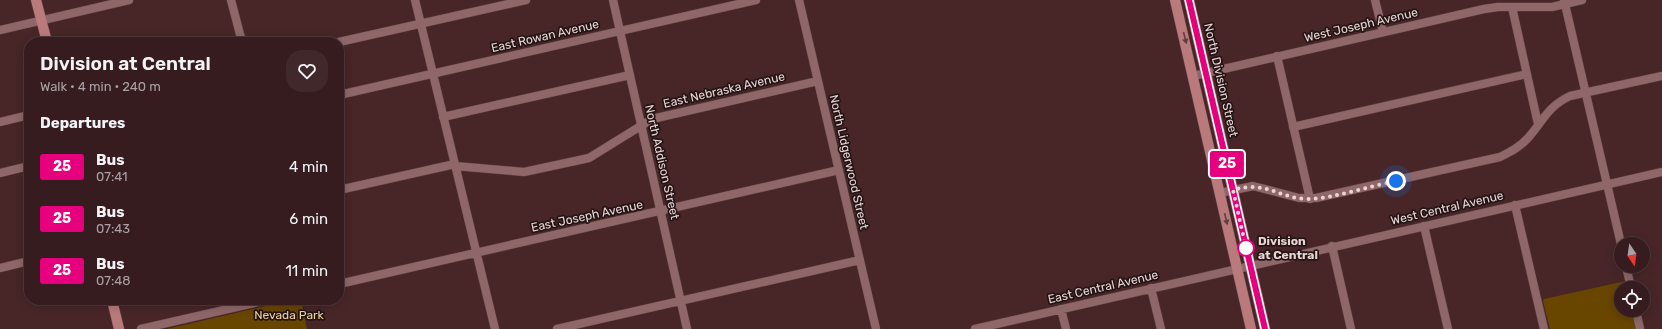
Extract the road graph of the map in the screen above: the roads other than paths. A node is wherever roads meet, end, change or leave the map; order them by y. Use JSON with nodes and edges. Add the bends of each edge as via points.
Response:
{"nodes":[{"id":1,"x":36,"y":0,"type":"edge"},
{"id":2,"x":129,"y":0,"type":"edge"},
{"id":3,"x":231,"y":0,"type":"edge"},
{"id":4,"x":415,"y":0,"type":"edge"},
{"id":5,"x":526,"y":0,"type":"edge"},
{"id":6,"x":613,"y":0,"type":"edge"},
{"id":7,"x":756,"y":0,"type":"edge"},
{"id":8,"x":799,"y":0,"type":"edge"},
{"id":9,"x":1175,"y":0,"type":"edge"},
{"id":10,"x":1189,"y":0,"type":"edge"},
{"id":11,"x":1375,"y":0,"type":"edge"},
{"id":12,"x":1582,"y":0,"type":"edge"},
{"id":13,"x":1564,"y":2,"type":"edge"},
{"id":14,"x":1512,"y":7,"type":"junction"},
{"id":15,"x":41,"y":21,"type":"junction"},
{"id":16,"x":421,"y":23,"type":"junction"},
{"id":17,"x":0,"y":30,"type":"edge"},
{"id":18,"x":621,"y":31,"type":"junction"},
{"id":19,"x":1383,"y":32,"type":"junction"},
{"id":20,"x":46,"y":37,"type":"edge"},
{"id":21,"x":241,"y":37,"type":"edge"},
{"id":22,"x":344,"y":41,"type":"edge"},
{"id":23,"x":1277,"y":56,"type":"junction"},
{"id":24,"x":433,"y":73,"type":"junction"},
{"id":25,"x":1206,"y":73,"type":"junction"},
{"id":26,"x":1526,"y":74,"type":"junction"},
{"id":27,"x":630,"y":75,"type":"junction"},
{"id":28,"x":1193,"y":76,"type":"junction"},
{"id":29,"x":1662,"y":76,"type":"edge"},
{"id":30,"x":818,"y":81,"type":"junction"},
{"id":31,"x":1586,"y":93,"type":"junction"},
{"id":32,"x":344,"y":94,"type":"edge"},
{"id":33,"x":24,"y":116,"type":"edge"},
{"id":34,"x":443,"y":117,"type":"junction"},
{"id":35,"x":0,"y":122,"type":"edge"},
{"id":36,"x":1538,"y":124,"type":"junction"},
{"id":37,"x":642,"y":125,"type":"junction"},
{"id":38,"x":1294,"y":128,"type":"junction"},
{"id":39,"x":455,"y":165,"type":"junction"},
{"id":40,"x":24,"y":167,"type":"edge"},
{"id":41,"x":839,"y":170,"type":"junction"},
{"id":42,"x":1662,"y":172,"type":"edge"},
{"id":43,"x":0,"y":173,"type":"edge"},
{"id":44,"x":1607,"y":185,"type":"junction"},
{"id":45,"x":344,"y":189,"type":"edge"},
{"id":46,"x":1233,"y":190,"type":"junction"},
{"id":47,"x":1220,"y":193,"type":"junction"},
{"id":48,"x":1310,"y":199,"type":"junction"},
{"id":49,"x":1515,"y":205,"type":"junction"},
{"id":50,"x":661,"y":212,"type":"junction"},
{"id":51,"x":1424,"y":226,"type":"junction"},
{"id":52,"x":1619,"y":237,"type":"edge"},
{"id":53,"x":1332,"y":246,"type":"junction"},
{"id":54,"x":476,"y":253,"type":"junction"},
{"id":55,"x":860,"y":260,"type":"junction"},
{"id":56,"x":24,"y":262,"type":"edge"},
{"id":57,"x":1250,"y":265,"type":"junction"},
{"id":58,"x":0,"y":268,"type":"edge"},
{"id":59,"x":1238,"y":268,"type":"junction"},
{"id":60,"x":344,"y":283,"type":"edge"},
{"id":61,"x":1151,"y":288,"type":"junction"},
{"id":62,"x":681,"y":302,"type":"junction"},
{"id":63,"x":113,"y":305,"type":"edge"},
{"id":64,"x":245,"y":305,"type":"edge"},
{"id":65,"x":1061,"y":309,"type":"junction"},
{"id":66,"x":1637,"y":317,"type":"edge"},
{"id":67,"x":118,"y":329,"type":"edge"},
{"id":68,"x":141,"y":329,"type":"edge"},
{"id":69,"x":495,"y":329,"type":"edge"},
{"id":70,"x":557,"y":329,"type":"edge"},
{"id":71,"x":687,"y":329,"type":"edge"},
{"id":72,"x":876,"y":329,"type":"edge"},
{"id":73,"x":974,"y":329,"type":"edge"},
{"id":74,"x":1066,"y":329,"type":"edge"},
{"id":75,"x":1160,"y":329,"type":"edge"},
{"id":76,"x":1251,"y":329,"type":"edge"},
{"id":77,"x":1265,"y":329,"type":"edge"},
{"id":78,"x":1351,"y":329,"type":"edge"},
{"id":79,"x":1448,"y":329,"type":"edge"},
{"id":80,"x":1544,"y":329,"type":"edge"},
{"id":81,"x":1640,"y":329,"type":"edge"}],
"edges":[{"from":1,"to":15,"type":"main road"},
{"from":2,"to":15,"type":"street"},
{"from":3,"to":21,"type":"street"},
{"from":4,"to":16,"type":"street"},
{"from":5,"to":16,"type":"street"},
{"from":6,"to":18,"type":"street","name":"North Addison Street"},
{"from":7,"to":18,"type":"street","name":"East Rowan Avenue"},
{"from":8,"to":30,"type":"street","name":"North Lidgerwood Street"},
{"from":9,"to":28,"type":"main road","one_way":true},
{"from":10,"to":25,"type":"main road","name":"North Division Street"},
{"from":11,"to":19,"type":"street"},
{"from":12,"to":13,"type":"street","name":"West Joseph Avenue"},
{"from":13,"to":14,"type":"street","name":"West Joseph Avenue","via":[[1540,8]]},
{"from":13,"to":31,"type":"street"},
{"from":14,"to":19,"type":"street","name":"West Joseph Avenue","via":[[1484,9]]},
{"from":14,"to":26,"type":"street"},
{"from":15,"to":17,"type":"street"},
{"from":15,"to":20,"type":"main road"},
{"from":16,"to":22,"type":"street"},
{"from":16,"to":24,"type":"street"},
{"from":18,"to":24,"type":"street","name":"East Rowan Avenue"},
{"from":18,"to":27,"type":"street","name":"North Addison Street"},
{"from":19,"to":23,"type":"street","name":"West Joseph Avenue"},
{"from":23,"to":25,"type":"street","name":"West Joseph Avenue"},
{"from":23,"to":38,"type":"street"},
{"from":24,"to":32,"type":"street","name":"East Rowan Avenue"},
{"from":24,"to":34,"type":"street"},
{"from":25,"to":28,"type":"street","name":"West Joseph Avenue"},
{"from":25,"to":46,"type":"main road","name":"North Division Street"},
{"from":26,"to":36,"type":"street"},
{"from":26,"to":38,"type":"street"},
{"from":27,"to":34,"type":"street"},
{"from":27,"to":37,"type":"street","name":"North Addison Street"},
{"from":28,"to":47,"type":"main road"},
{"from":29,"to":31,"type":"street"},
{"from":30,"to":37,"type":"street","name":"East Nebraska Avenue","via":[[652,119]]},
{"from":30,"to":41,"type":"street","name":"North Lidgerwood Street"},
{"from":31,"to":36,"type":"street","via":[[1570,96],[1556,103]]},
{"from":31,"to":44,"type":"street"},
{"from":33,"to":35,"type":"street"},
{"from":34,"to":39,"type":"street"},
{"from":36,"to":48,"type":"street","via":[[1528,139],[1500,158]]},
{"from":37,"to":39,"type":"street","name":"East Nebraska Avenue","via":[[589,158],[524,172]]},
{"from":37,"to":50,"type":"street","name":"North Addison Street"},
{"from":38,"to":48,"type":"street"},
{"from":39,"to":45,"type":"street","name":"East Nebraska Avenue"},
{"from":39,"to":54,"type":"street"},
{"from":40,"to":43,"type":"street"},
{"from":41,"to":50,"type":"street","name":"East Joseph Avenue"},
{"from":41,"to":55,"type":"street","name":"North Lidgerwood Street"},
{"from":42,"to":44,"type":"street","name":"West Central Avenue"},
{"from":44,"to":49,"type":"street","name":"West Central Avenue"},
{"from":44,"to":52,"type":"street"},
{"from":46,"to":47,"type":"street"},
{"from":46,"to":48,"type":"street","via":[[1260,187],[1293,197]]},
{"from":46,"to":57,"type":"main road","name":"North Division Street"},
{"from":47,"to":59,"type":"main road","one_way":true},
{"from":49,"to":51,"type":"street","name":"West Central Avenue"},
{"from":49,"to":80,"type":"street"},
{"from":50,"to":54,"type":"street","name":"East Joseph Avenue"},
{"from":50,"to":62,"type":"street","name":"North Addison Street"},
{"from":51,"to":53,"type":"street","name":"West Central Avenue"},
{"from":51,"to":79,"type":"street"},
{"from":53,"to":57,"type":"street","name":"West Central Avenue"},
{"from":53,"to":78,"type":"street"},
{"from":54,"to":60,"type":"street","name":"East Joseph Avenue"},
{"from":54,"to":69,"type":"street"},
{"from":55,"to":62,"type":"street"},
{"from":55,"to":72,"type":"street","name":"North Lidgerwood Street"},
{"from":56,"to":58,"type":"street"},
{"from":57,"to":59,"type":"street","name":"West Central Avenue"},
{"from":57,"to":77,"type":"main road","name":"North Division Street"},
{"from":59,"to":61,"type":"street","name":"East Central Avenue"},
{"from":59,"to":76,"type":"main road"},
{"from":61,"to":65,"type":"street","name":"East Central Avenue"},
{"from":61,"to":75,"type":"street"},
{"from":62,"to":70,"type":"street"},
{"from":62,"to":71,"type":"street","name":"North Addison Street"},
{"from":63,"to":67,"type":"main road"},
{"from":64,"to":68,"type":"street"},
{"from":65,"to":73,"type":"street","name":"East Central Avenue"},
{"from":65,"to":74,"type":"street"},
{"from":66,"to":81,"type":"street"}]}
